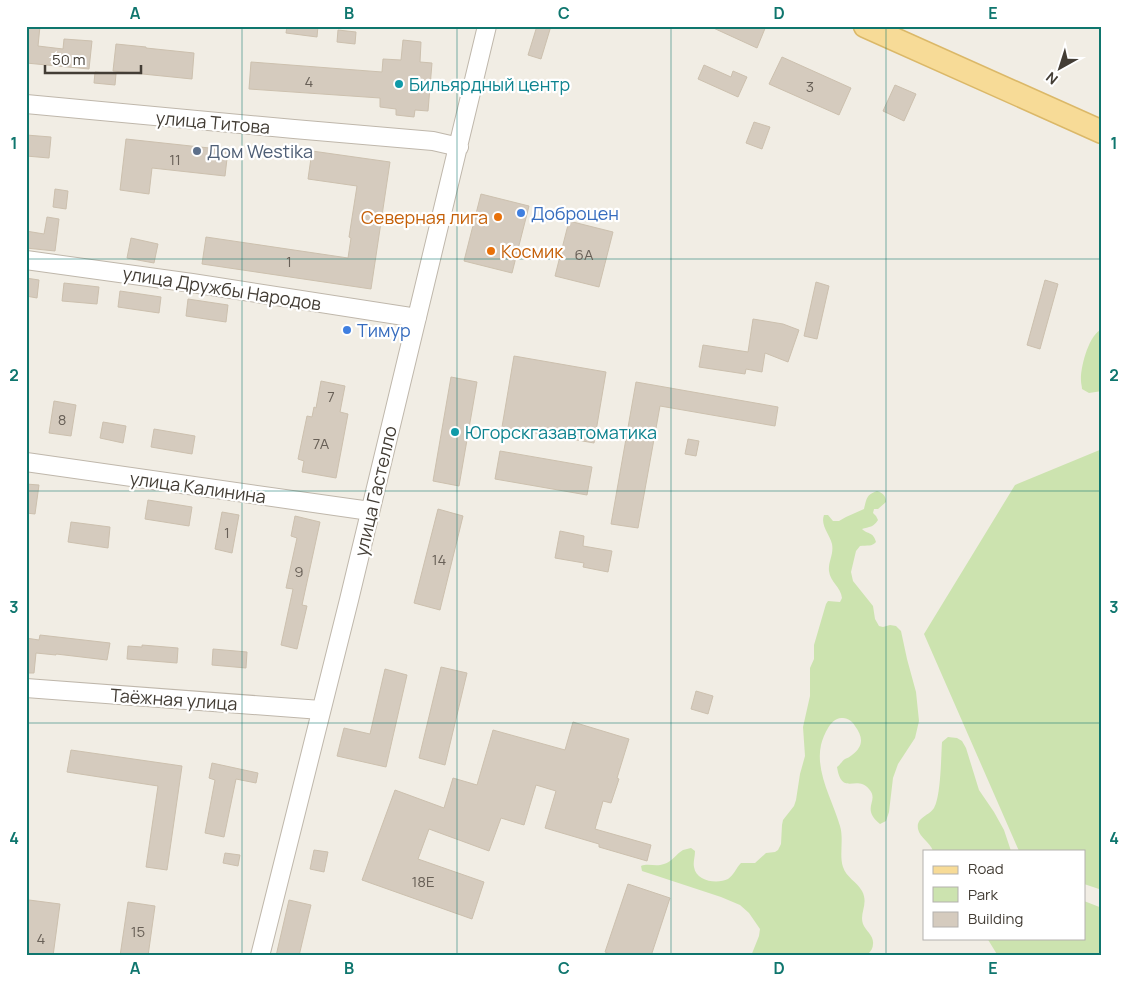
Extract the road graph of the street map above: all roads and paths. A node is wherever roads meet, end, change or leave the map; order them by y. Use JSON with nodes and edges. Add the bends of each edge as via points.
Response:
{"nodes":[{"id":1,"x":487,"y":26,"type":"edge"},
{"id":2,"x":865,"y":26,"type":"edge"},
{"id":3,"x":26,"y":104,"type":"edge"},
{"id":4,"x":1102,"y":132,"type":"edge"},
{"id":5,"x":459,"y":147,"type":"junction"},
{"id":6,"x":26,"y":260,"type":"edge"},
{"id":7,"x":417,"y":318,"type":"junction"},
{"id":8,"x":26,"y":462,"type":"edge"},
{"id":9,"x":370,"y":511,"type":"junction"},
{"id":10,"x":26,"y":688,"type":"edge"},
{"id":11,"x":321,"y":710,"type":"junction"},
{"id":12,"x":260,"y":956,"type":"edge"}],
"edges":[{"from":1,"to":5,"type":"street","name":"улица Гастелло"},
{"from":2,"to":4,"type":"main road"},
{"from":3,"to":5,"type":"street","name":"улица Титова","via":[[433,141]]},
{"from":5,"to":7,"type":"street","name":"улица Гастелло"},
{"from":6,"to":7,"type":"street","name":"улица Дружбы Народов"},
{"from":7,"to":9,"type":"street","name":"улица Гастелло"},
{"from":8,"to":9,"type":"street","name":"улица Калинина"},
{"from":9,"to":11,"type":"street","name":"улица Гастелло"},
{"from":10,"to":11,"type":"street","name":"Таёжная улица"},
{"from":11,"to":12,"type":"street","name":"улица Гастелло"}]}
